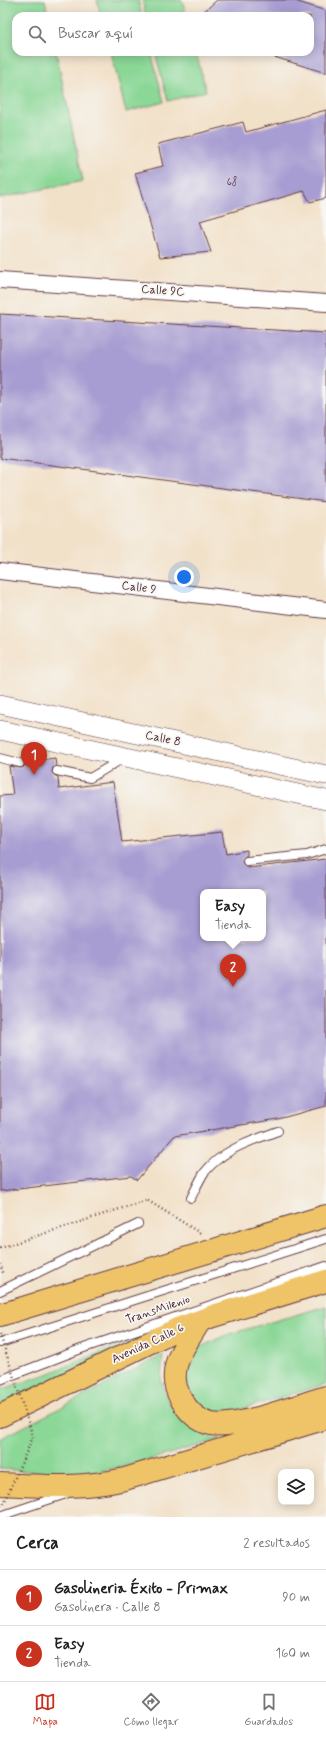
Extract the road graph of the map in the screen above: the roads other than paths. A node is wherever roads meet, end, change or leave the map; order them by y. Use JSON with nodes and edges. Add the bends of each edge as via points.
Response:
{"nodes":[{"id":1,"x":0,"y":280,"type":"edge"},
{"id":2,"x":326,"y":303,"type":"edge"},
{"id":3,"x":0,"y":571,"type":"edge"},
{"id":4,"x":326,"y":610,"type":"edge"},
{"id":5,"x":0,"y":704,"type":"edge"},
{"id":6,"x":0,"y":730,"type":"edge"},
{"id":7,"x":126,"y":757,"type":"junction"},
{"id":8,"x":0,"y":758,"type":"edge"},
{"id":9,"x":20,"y":763,"type":"dead end"},
{"id":10,"x":57,"y":771,"type":"dead end"},
{"id":11,"x":326,"y":774,"type":"edge"},
{"id":12,"x":326,"y":800,"type":"edge"},
{"id":13,"x":326,"y":849,"type":"edge"},
{"id":14,"x":247,"y":861,"type":"dead end"},
{"id":15,"x":278,"y":1131,"type":"dead end"},
{"id":16,"x":191,"y":1198,"type":"dead end"},
{"id":17,"x":326,"y":1216,"type":"edge"},
{"id":18,"x":138,"y":1224,"type":"dead end"},
{"id":19,"x":326,"y":1239,"type":"edge"},
{"id":20,"x":326,"y":1266,"type":"edge"},
{"id":21,"x":326,"y":1281,"type":"edge"},
{"id":22,"x":299,"y":1282,"type":"junction"},
{"id":23,"x":0,"y":1292,"type":"edge"},
{"id":24,"x":0,"y":1315,"type":"edge"},
{"id":25,"x":200,"y":1321,"type":"junction"},
{"id":26,"x":0,"y":1343,"type":"edge"},
{"id":27,"x":0,"y":1380,"type":"edge"},
{"id":28,"x":326,"y":1397,"type":"edge"},
{"id":29,"x":0,"y":1416,"type":"edge"},
{"id":30,"x":326,"y":1418,"type":"edge"},
{"id":31,"x":0,"y":1484,"type":"edge"},
{"id":32,"x":91,"y":1486,"type":"junction"},
{"id":33,"x":0,"y":1516,"type":"edge"}],
"edges":[{"from":1,"to":2,"type":"street","name":"Calle 9C"},
{"from":3,"to":4,"type":"street","name":"Calle 9"},
{"from":5,"to":11,"type":"street","name":"Calle 8"},
{"from":6,"to":7,"type":"street","name":"Calle 8"},
{"from":7,"to":10,"type":"lane","via":[[90,778]]},
{"from":7,"to":12,"type":"street","name":"Calle 8"},
{"from":8,"to":9,"type":"lane"},
{"from":13,"to":14,"type":"lane","via":[[307,855]]},
{"from":15,"to":16,"type":"lane","via":[[227,1152],[204,1174]]},
{"from":17,"to":24,"type":"highway"},
{"from":18,"to":23,"type":"lane"},
{"from":19,"to":26,"type":"lane","name":"TransMilenio"},
{"from":20,"to":22,"type":"lane","name":"TransMilenio"},
{"from":21,"to":22,"type":"highway","name":"Avenida Calle 6"},
{"from":22,"to":25,"type":"highway","name":"Avenida Calle 6"},
{"from":22,"to":27,"type":"lane","name":"TransMilenio","via":[[81,1349]]},
{"from":25,"to":28,"type":"highway","via":[[180,1353],[174,1368],[174,1382],[178,1394],[196,1417],[209,1424],[237,1423]]},
{"from":25,"to":29,"type":"highway","name":"Avenida Calle 6","via":[[148,1343]]},
{"from":30,"to":32,"type":"highway","via":[[124,1479]]},
{"from":31,"to":32,"type":"highway"},
{"from":32,"to":33,"type":"lane"}]}
